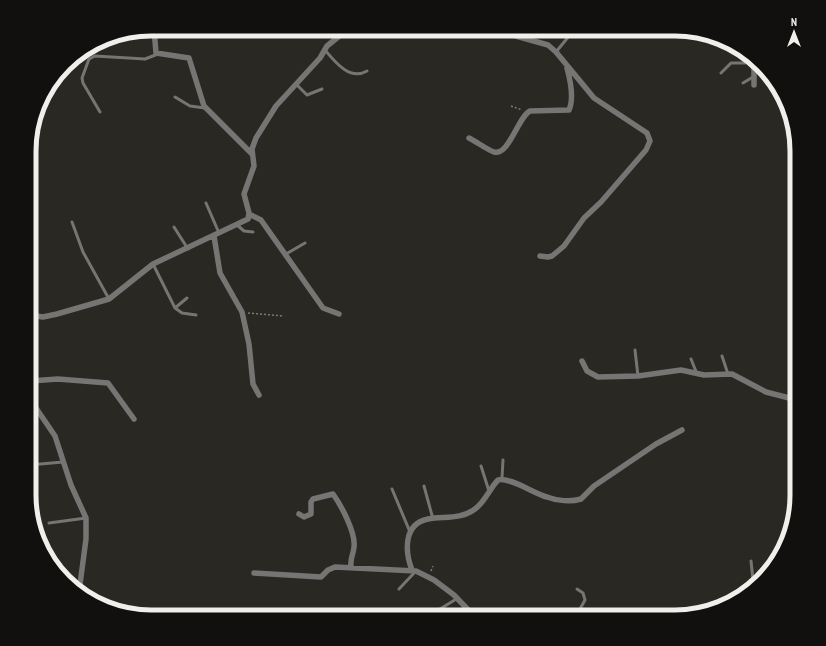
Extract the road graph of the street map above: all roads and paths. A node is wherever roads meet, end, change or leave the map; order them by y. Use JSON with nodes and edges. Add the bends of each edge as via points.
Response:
{"nodes":[{"id":1,"x":154,"y":36,"type":"edge"},
{"id":2,"x":338,"y":36,"type":"edge"},
{"id":3,"x":517,"y":36,"type":"edge"},
{"id":4,"x":569,"y":36,"type":"dead end"},
{"id":5,"x":325,"y":50,"type":"junction"},
{"id":6,"x":556,"y":52,"type":"junction"},
{"id":7,"x":158,"y":54,"type":"junction"},
{"id":8,"x":747,"y":61,"type":"edge"},
{"id":9,"x":566,"y":66,"type":"junction"},
{"id":10,"x":753,"y":66,"type":"edge"},
{"id":11,"x":367,"y":71,"type":"dead end"},
{"id":12,"x":721,"y":73,"type":"dead end"},
{"id":13,"x":754,"y":76,"type":"junction"},
{"id":14,"x":743,"y":83,"type":"dead end"},
{"id":15,"x":296,"y":84,"type":"junction"},
{"id":16,"x":754,"y":85,"type":"dead end"},
{"id":17,"x":322,"y":89,"type":"dead end"},
{"id":18,"x":175,"y":97,"type":"dead end"},
{"id":19,"x":511,"y":106,"type":"dead end"},
{"id":20,"x":207,"y":109,"type":"junction"},
{"id":21,"x":100,"y":112,"type":"dead end"},
{"id":22,"x":528,"y":112,"type":"junction"},
{"id":23,"x":469,"y":138,"type":"dead end"},
{"id":24,"x":252,"y":154,"type":"junction"},
{"id":25,"x":206,"y":203,"type":"dead end"},
{"id":26,"x":249,"y":214,"type":"junction"},
{"id":27,"x":72,"y":222,"type":"dead end"},
{"id":28,"x":238,"y":225,"type":"junction"},
{"id":29,"x":174,"y":227,"type":"dead end"},
{"id":30,"x":253,"y":232,"type":"dead end"},
{"id":31,"x":217,"y":235,"type":"junction"},
{"id":32,"x":305,"y":243,"type":"dead end"},
{"id":33,"x":188,"y":248,"type":"junction"},
{"id":34,"x":286,"y":254,"type":"junction"},
{"id":35,"x":540,"y":256,"type":"dead end"},
{"id":36,"x":154,"y":264,"type":"junction"},
{"id":37,"x":187,"y":298,"type":"dead end"},
{"id":38,"x":109,"y":299,"type":"junction"},
{"id":39,"x":175,"y":308,"type":"junction"},
{"id":40,"x":242,"y":312,"type":"junction"},
{"id":41,"x":339,"y":314,"type":"dead end"},
{"id":42,"x":36,"y":315,"type":"edge"},
{"id":43,"x":196,"y":315,"type":"dead end"},
{"id":44,"x":284,"y":316,"type":"dead end"},
{"id":45,"x":634,"y":350,"type":"dead end"},
{"id":46,"x":722,"y":356,"type":"dead end"},
{"id":47,"x":691,"y":359,"type":"dead end"},
{"id":48,"x":582,"y":361,"type":"dead end"},
{"id":49,"x":697,"y":374,"type":"junction"},
{"id":50,"x":728,"y":374,"type":"junction"},
{"id":51,"x":638,"y":376,"type":"junction"},
{"id":52,"x":36,"y":381,"type":"edge"},
{"id":53,"x":259,"y":395,"type":"dead end"},
{"id":54,"x":790,"y":398,"type":"edge"},
{"id":55,"x":36,"y":408,"type":"edge"},
{"id":56,"x":134,"y":419,"type":"dead end"},
{"id":57,"x":682,"y":430,"type":"dead end"},
{"id":58,"x":503,"y":460,"type":"dead end"},
{"id":59,"x":64,"y":462,"type":"junction"},
{"id":60,"x":36,"y":464,"type":"edge"},
{"id":61,"x":481,"y":466,"type":"dead end"},
{"id":62,"x":502,"y":478,"type":"junction"},
{"id":63,"x":424,"y":486,"type":"dead end"},
{"id":64,"x":392,"y":489,"type":"dead end"},
{"id":65,"x":489,"y":492,"type":"junction"},
{"id":66,"x":299,"y":514,"type":"dead end"},
{"id":67,"x":86,"y":518,"type":"junction"},
{"id":68,"x":433,"y":519,"type":"junction"},
{"id":69,"x":49,"y":523,"type":"dead end"},
{"id":70,"x":410,"y":532,"type":"junction"},
{"id":71,"x":751,"y":561,"type":"dead end"},
{"id":72,"x":351,"y":568,"type":"junction"},
{"id":73,"x":414,"y":570,"type":"junction"},
{"id":74,"x":254,"y":573,"type":"dead end"},
{"id":75,"x":753,"y":580,"type":"edge"},
{"id":76,"x":79,"y":583,"type":"edge"},
{"id":77,"x":399,"y":589,"type":"dead end"},
{"id":78,"x":577,"y":590,"type":"dead end"},
{"id":79,"x":458,"y":598,"type":"junction"},
{"id":80,"x":439,"y":610,"type":"edge"},
{"id":81,"x":469,"y":610,"type":"edge"},
{"id":82,"x":579,"y":610,"type":"edge"}],
"edges":[{"from":1,"to":7,"type":"street","via":[[155,50]]},
{"from":2,"to":5,"type":"street"},
{"from":3,"to":6,"type":"street","via":[[544,43]]},
{"from":4,"to":6,"type":"lane"},
{"from":5,"to":11,"type":"lane","via":[[338,66],[346,71],[361,74]]},
{"from":5,"to":15,"type":"street"},
{"from":6,"to":9,"type":"street"},
{"from":7,"to":20,"type":"street","via":[[189,58],[202,102]]},
{"from":7,"to":21,"type":"lane","via":[[146,59],[95,56],[89,59],[83,72],[83,83]]},
{"from":8,"to":12,"type":"lane","via":[[731,64]]},
{"from":9,"to":22,"type":"street","via":[[570,86],[570,109]]},
{"from":9,"to":35,"type":"street","via":[[602,104],[647,134],[650,144],[602,202],[584,218],[564,246],[552,256]]},
{"from":10,"to":13,"type":"street"},
{"from":13,"to":14,"type":"lane"},
{"from":13,"to":16,"type":"street"},
{"from":15,"to":17,"type":"lane","via":[[307,95]]},
{"from":15,"to":24,"type":"street","via":[[276,106],[256,138]]},
{"from":18,"to":20,"type":"lane","via":[[190,106]]},
{"from":19,"to":22,"type":"path"},
{"from":20,"to":24,"type":"street"},
{"from":22,"to":23,"type":"street","via":[[501,151],[494,152]]},
{"from":24,"to":26,"type":"street","via":[[254,166],[244,194]]},
{"from":25,"to":31,"type":"lane"},
{"from":26,"to":28,"type":"street","via":[[248,219]]},
{"from":26,"to":34,"type":"street","via":[[261,220]]},
{"from":27,"to":38,"type":"lane","via":[[83,252]]},
{"from":28,"to":30,"type":"lane","via":[[244,231]]},
{"from":28,"to":31,"type":"street"},
{"from":29,"to":33,"type":"lane"},
{"from":31,"to":33,"type":"street"},
{"from":31,"to":40,"type":"street","via":[[220,273]]},
{"from":32,"to":34,"type":"lane"},
{"from":33,"to":36,"type":"street"},
{"from":34,"to":41,"type":"street","via":[[323,308]]},
{"from":36,"to":38,"type":"street"},
{"from":36,"to":39,"type":"lane"},
{"from":37,"to":39,"type":"lane"},
{"from":38,"to":42,"type":"street","via":[[58,314]]},
{"from":39,"to":43,"type":"lane","via":[[182,313]]},
{"from":40,"to":44,"type":"path"},
{"from":40,"to":53,"type":"street","via":[[249,344],[253,384]]},
{"from":45,"to":51,"type":"lane"},
{"from":46,"to":50,"type":"lane"},
{"from":47,"to":49,"type":"lane"},
{"from":48,"to":51,"type":"street","via":[[587,371],[594,376]]},
{"from":49,"to":50,"type":"street"},
{"from":49,"to":51,"type":"street","via":[[681,370]]},
{"from":50,"to":54,"type":"street","via":[[736,375],[766,392]]},
{"from":52,"to":56,"type":"street","via":[[58,379],[108,383]]},
{"from":55,"to":59,"type":"street","via":[[55,436]]},
{"from":57,"to":62,"type":"street","via":[[656,444],[590,489],[581,499],[559,500],[547,497]]},
{"from":58,"to":62,"type":"lane"},
{"from":59,"to":60,"type":"lane"},
{"from":59,"to":67,"type":"street"},
{"from":61,"to":65,"type":"lane"},
{"from":62,"to":65,"type":"street"},
{"from":63,"to":68,"type":"lane"},
{"from":64,"to":70,"type":"lane"},
{"from":65,"to":68,"type":"street","via":[[475,509],[454,518]]},
{"from":66,"to":72,"type":"street","via":[[304,517],[311,514],[313,498],[333,494],[349,525],[354,546],[350,558]]},
{"from":67,"to":69,"type":"lane"},
{"from":67,"to":76,"type":"street","via":[[86,539]]},
{"from":68,"to":70,"type":"street","via":[[418,523]]},
{"from":70,"to":73,"type":"street","via":[[407,554]]},
{"from":71,"to":75,"type":"lane"},
{"from":72,"to":73,"type":"street"},
{"from":72,"to":74,"type":"street","via":[[332,568],[321,577]]},
{"from":73,"to":77,"type":"lane"},
{"from":73,"to":79,"type":"street","via":[[434,580]]},
{"from":78,"to":82,"type":"lane","via":[[583,593],[585,600]]},
{"from":79,"to":80,"type":"lane"},
{"from":79,"to":81,"type":"street"}]}
